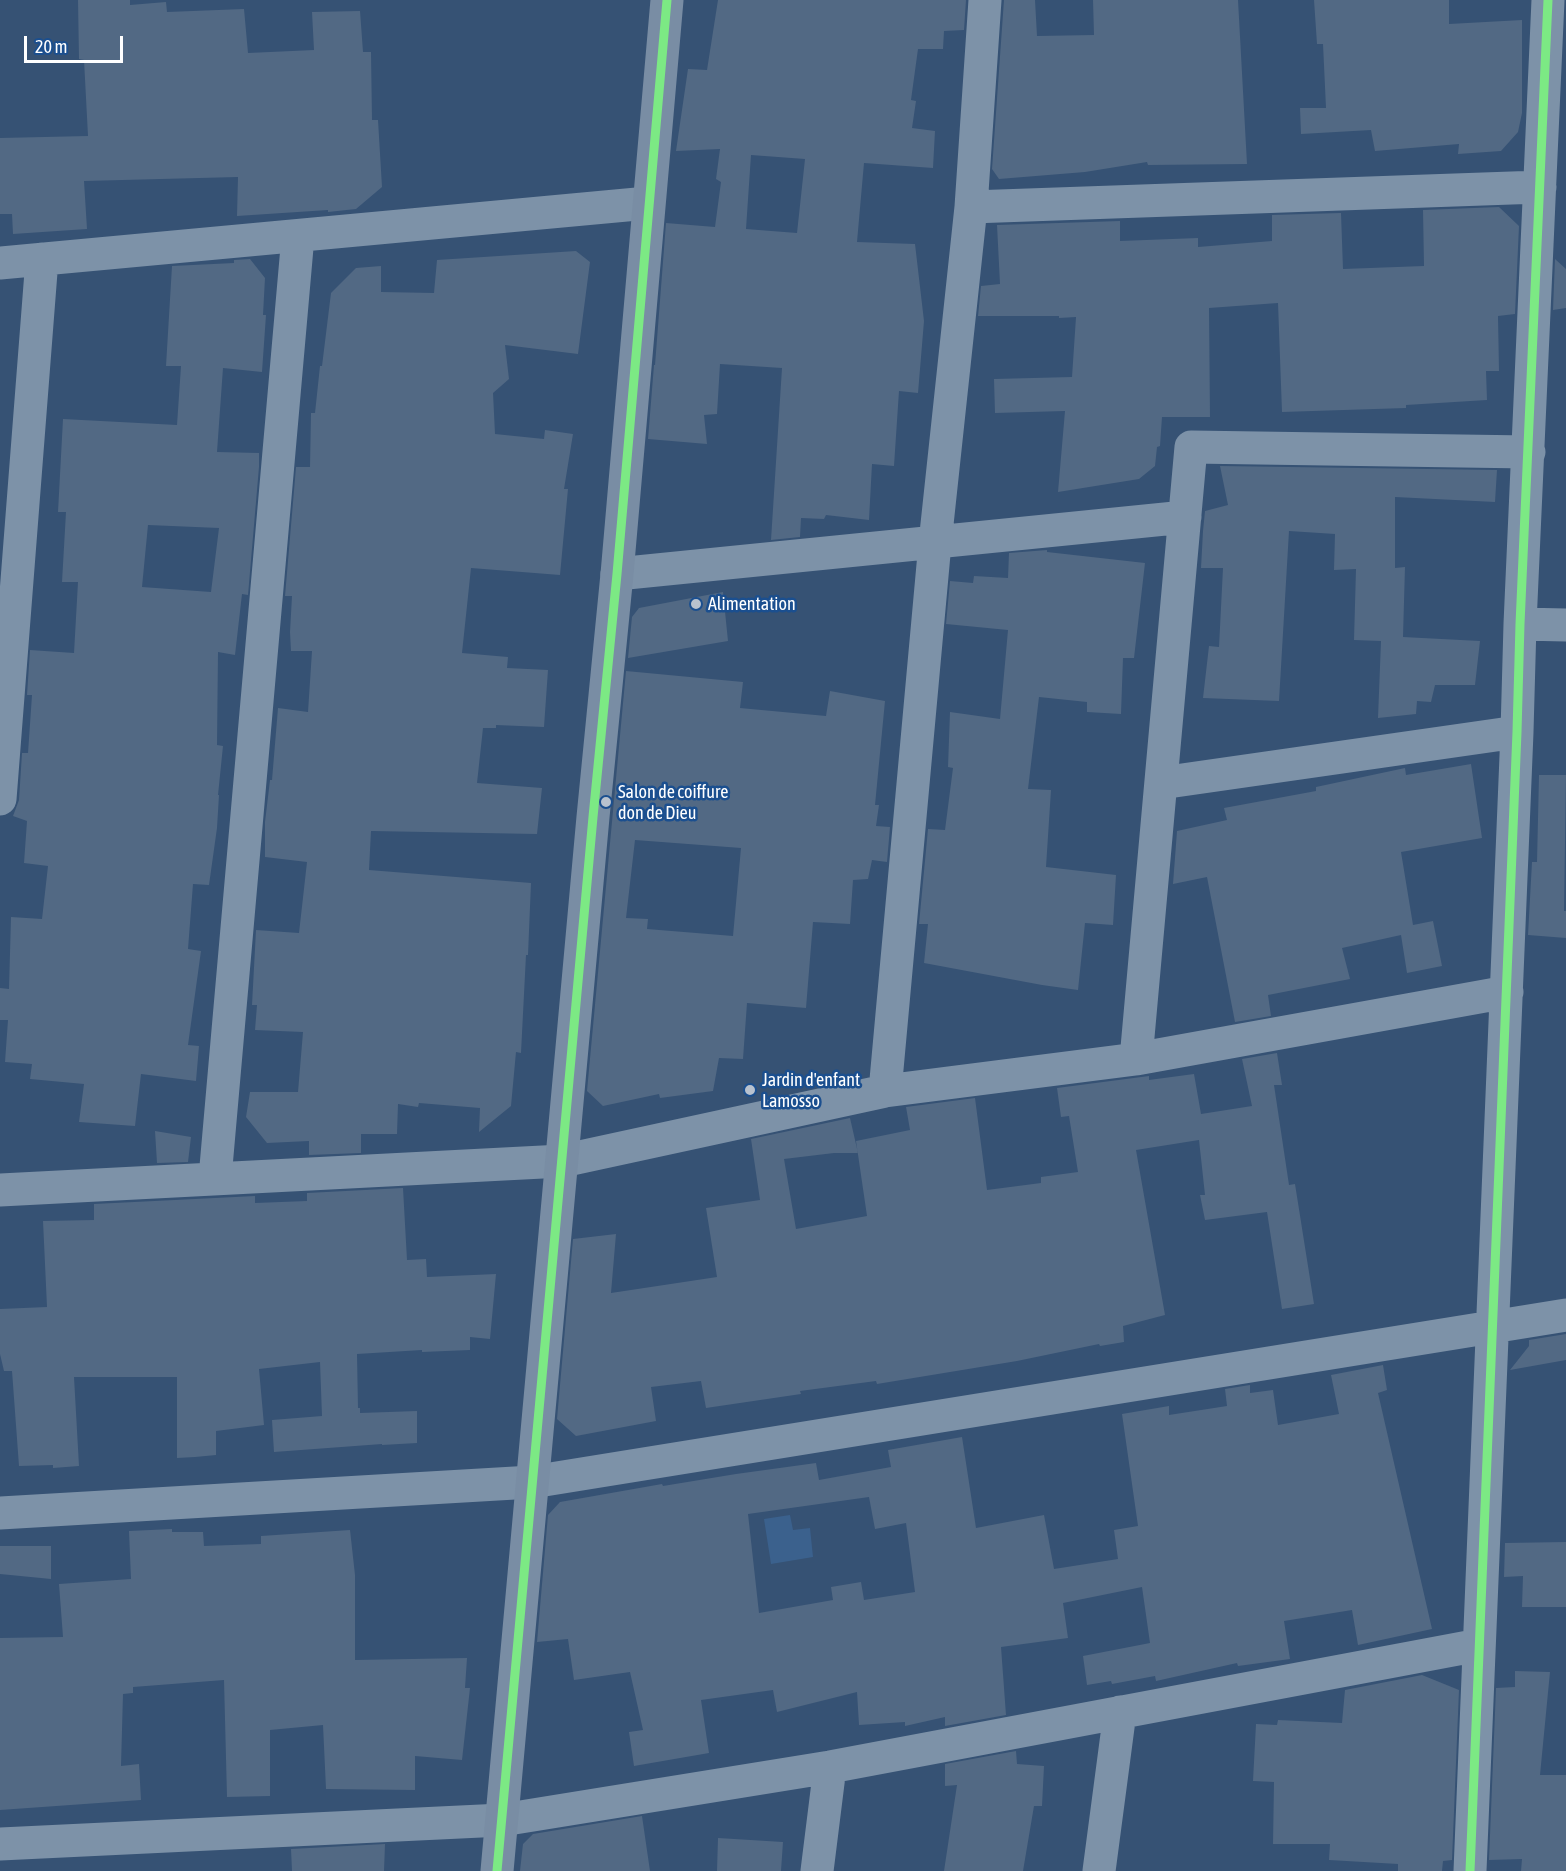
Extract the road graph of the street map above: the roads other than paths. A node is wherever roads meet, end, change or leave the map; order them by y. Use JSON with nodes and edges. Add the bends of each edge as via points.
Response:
{"nodes":[{"id":1,"x":667,"y":0,"type":"edge"},
{"id":2,"x":985,"y":0,"type":"edge"},
{"id":3,"x":1548,"y":0,"type":"edge"},
{"id":4,"x":1540,"y":187,"type":"junction"},
{"id":5,"x":648,"y":203,"type":"junction"},
{"id":6,"x":971,"y":207,"type":"junction"},
{"id":7,"x":298,"y":236,"type":"junction"},
{"id":8,"x":42,"y":259,"type":"junction"},
{"id":9,"x":0,"y":263,"type":"edge"},
{"id":10,"x":1529,"y":452,"type":"junction"},
{"id":11,"x":1185,"y":517,"type":"junction"},
{"id":12,"x":934,"y":543,"type":"junction"},
{"id":13,"x":617,"y":574,"type":"junction"},
{"id":14,"x":1520,"y":624,"type":"junction"},
{"id":15,"x":1566,"y":625,"type":"edge"},
{"id":16,"x":1517,"y":732,"type":"junction"},
{"id":17,"x":1161,"y":783,"type":"junction"},
{"id":18,"x":0,"y":799,"type":"edge"},
{"id":19,"x":1506,"y":992,"type":"junction"},
{"id":20,"x":1136,"y":1059,"type":"junction"},
{"id":21,"x":885,"y":1091,"type":"junction"},
{"id":22,"x":562,"y":1161,"type":"junction"},
{"id":23,"x":215,"y":1178,"type":"junction"},
{"id":24,"x":0,"y":1190,"type":"edge"},
{"id":25,"x":1566,"y":1315,"type":"edge"},
{"id":26,"x":1492,"y":1326,"type":"junction"},
{"id":27,"x":532,"y":1482,"type":"junction"},
{"id":28,"x":0,"y":1513,"type":"edge"},
{"id":29,"x":1479,"y":1646,"type":"junction"},
{"id":30,"x":1120,"y":1712,"type":"junction"},
{"id":31,"x":830,"y":1767,"type":"junction"},
{"id":32,"x":502,"y":1820,"type":"junction"},
{"id":33,"x":0,"y":1844,"type":"edge"},
{"id":34,"x":497,"y":1871,"type":"edge"},
{"id":35,"x":817,"y":1871,"type":"edge"},
{"id":36,"x":1099,"y":1871,"type":"edge"},
{"id":37,"x":1470,"y":1871,"type":"edge"}],
"edges":[{"from":1,"to":5,"type":"street"},
{"from":2,"to":6,"type":"street"},
{"from":3,"to":4,"type":"street"},
{"from":4,"to":6,"type":"street"},
{"from":4,"to":10,"type":"street"},
{"from":5,"to":7,"type":"street"},
{"from":5,"to":13,"type":"street"},
{"from":6,"to":12,"type":"street"},
{"from":7,"to":8,"type":"street"},
{"from":7,"to":23,"type":"street"},
{"from":8,"to":9,"type":"street"},
{"from":8,"to":18,"type":"street"},
{"from":10,"to":11,"type":"street","via":[[1191,447]]},
{"from":10,"to":14,"type":"street"},
{"from":11,"to":12,"type":"street"},
{"from":11,"to":17,"type":"street"},
{"from":12,"to":13,"type":"street"},
{"from":12,"to":21,"type":"street"},
{"from":13,"to":22,"type":"street"},
{"from":14,"to":15,"type":"street"},
{"from":14,"to":16,"type":"street"},
{"from":16,"to":17,"type":"street"},
{"from":16,"to":19,"type":"street"},
{"from":17,"to":20,"type":"street"},
{"from":19,"to":20,"type":"street"},
{"from":19,"to":26,"type":"street"},
{"from":20,"to":21,"type":"street"},
{"from":21,"to":22,"type":"street"},
{"from":22,"to":23,"type":"street"},
{"from":22,"to":27,"type":"street"},
{"from":23,"to":24,"type":"street"},
{"from":25,"to":26,"type":"street"},
{"from":26,"to":27,"type":"street"},
{"from":26,"to":29,"type":"street"},
{"from":27,"to":28,"type":"street"},
{"from":27,"to":32,"type":"street"},
{"from":29,"to":30,"type":"street"},
{"from":29,"to":37,"type":"street"},
{"from":30,"to":31,"type":"street"},
{"from":30,"to":36,"type":"street"},
{"from":31,"to":32,"type":"street"},
{"from":31,"to":35,"type":"street"},
{"from":32,"to":33,"type":"street"},
{"from":32,"to":34,"type":"street"}]}
